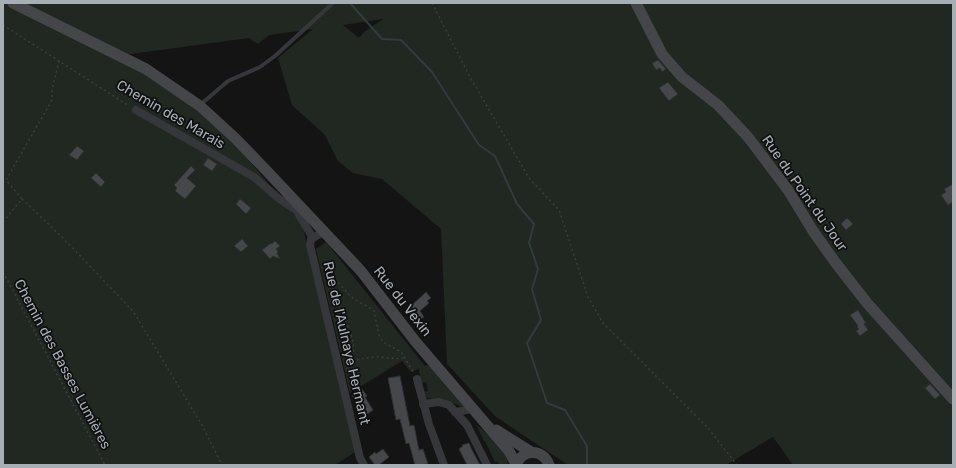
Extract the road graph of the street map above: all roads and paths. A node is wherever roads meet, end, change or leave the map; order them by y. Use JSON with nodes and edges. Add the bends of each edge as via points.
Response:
{"nodes":[{"id":1,"x":13,"y":3,"type":"edge"},
{"id":2,"x":334,"y":3,"type":"edge"},
{"id":3,"x":432,"y":3,"type":"edge"},
{"id":4,"x":636,"y":3,"type":"edge"},
{"id":5,"x":3,"y":25,"type":"edge"},
{"id":6,"x":59,"y":61,"type":"junction"},
{"id":7,"x":200,"y":106,"type":"junction"},
{"id":8,"x":136,"y":110,"type":"joint"},
{"id":9,"x":22,"y":199,"type":"junction"},
{"id":10,"x":292,"y":203,"type":"junction"},
{"id":11,"x":3,"y":222,"type":"edge"},
{"id":12,"x":318,"y":235,"type":"junction"},
{"id":13,"x":3,"y":272,"type":"edge"},
{"id":14,"x":404,"y":358,"type":"junction"},
{"id":15,"x":417,"y":379,"type":"joint"},
{"id":16,"x":953,"y":399,"type":"edge"},
{"id":17,"x":423,"y":404,"type":"junction"},
{"id":18,"x":455,"y":412,"type":"junction"},
{"id":19,"x":479,"y":416,"type":"junction"},
{"id":20,"x":461,"y":420,"type":"junction"},
{"id":21,"x":531,"y":452,"type":"junction"},
{"id":22,"x":105,"y":465,"type":"edge"},
{"id":23,"x":222,"y":465,"type":"edge"},
{"id":24,"x":364,"y":465,"type":"edge"},
{"id":25,"x":444,"y":465,"type":"edge"},
{"id":26,"x":487,"y":465,"type":"edge"},
{"id":27,"x":516,"y":465,"type":"edge"},
{"id":28,"x":549,"y":465,"type":"edge"},
{"id":29,"x":737,"y":465,"type":"edge"}],
"edges":[{"from":1,"to":7,"type":"main road","name":"Rue du Vexin","via":[[146,69]]},
{"from":2,"to":7,"type":"lane","via":[[275,56],[260,67],[228,82]]},
{"from":3,"to":29,"type":"path","via":[[470,77],[529,178],[560,210],[588,297],[603,323],[708,428]]},
{"from":4,"to":16,"type":"main road","name":"Rue du Point du Jour","via":[[662,54],[682,76],[718,105],[748,137],[788,190],[813,232],[839,268]]},
{"from":5,"to":6,"type":"path","name":"Chemin des Marais"},
{"from":6,"to":8,"type":"path","name":"Chemin des Marais"},
{"from":6,"to":9,"type":"path","via":[[52,100],[6,180]]},
{"from":7,"to":10,"type":"main road","name":"Rue du Vexin","via":[[235,138]]},
{"from":8,"to":10,"type":"street","name":"Chemin des Marais","via":[[254,177],[278,198]]},
{"from":9,"to":11,"type":"path"},
{"from":9,"to":23,"type":"path","via":[[133,311],[202,425]]},
{"from":10,"to":12,"type":"main road","name":"Rue du Vexin"},
{"from":12,"to":19,"type":"main road","name":"Rue du Vexin","via":[[361,272]]},
{"from":12,"to":24,"type":"street","name":"Rue de l'Aulnaye Hermant","via":[[311,240],[310,245],[360,458]]},
{"from":13,"to":22,"type":"path","name":"Chemin des Basses Lumières"},
{"from":14,"to":14,"type":"path","via":[[371,357],[352,361],[354,351],[351,333],[332,291],[335,280],[354,299],[374,311],[383,342],[401,352]]},
{"from":14,"to":15,"type":"path"},
{"from":15,"to":17,"type":"street"},
{"from":17,"to":18,"type":"street","via":[[439,402],[449,405]]},
{"from":17,"to":25,"type":"street"},
{"from":18,"to":19,"type":"street"},
{"from":18,"to":20,"type":"street"},
{"from":19,"to":20,"type":"street"},
{"from":19,"to":21,"type":"main road","via":[[511,441]]},
{"from":19,"to":27,"type":"main road","via":[[509,451]]},
{"from":20,"to":26,"type":"street"},
{"from":21,"to":27,"type":"main road","via":[[522,456]]},
{"from":21,"to":28,"type":"main road","via":[[540,454]]}]}
